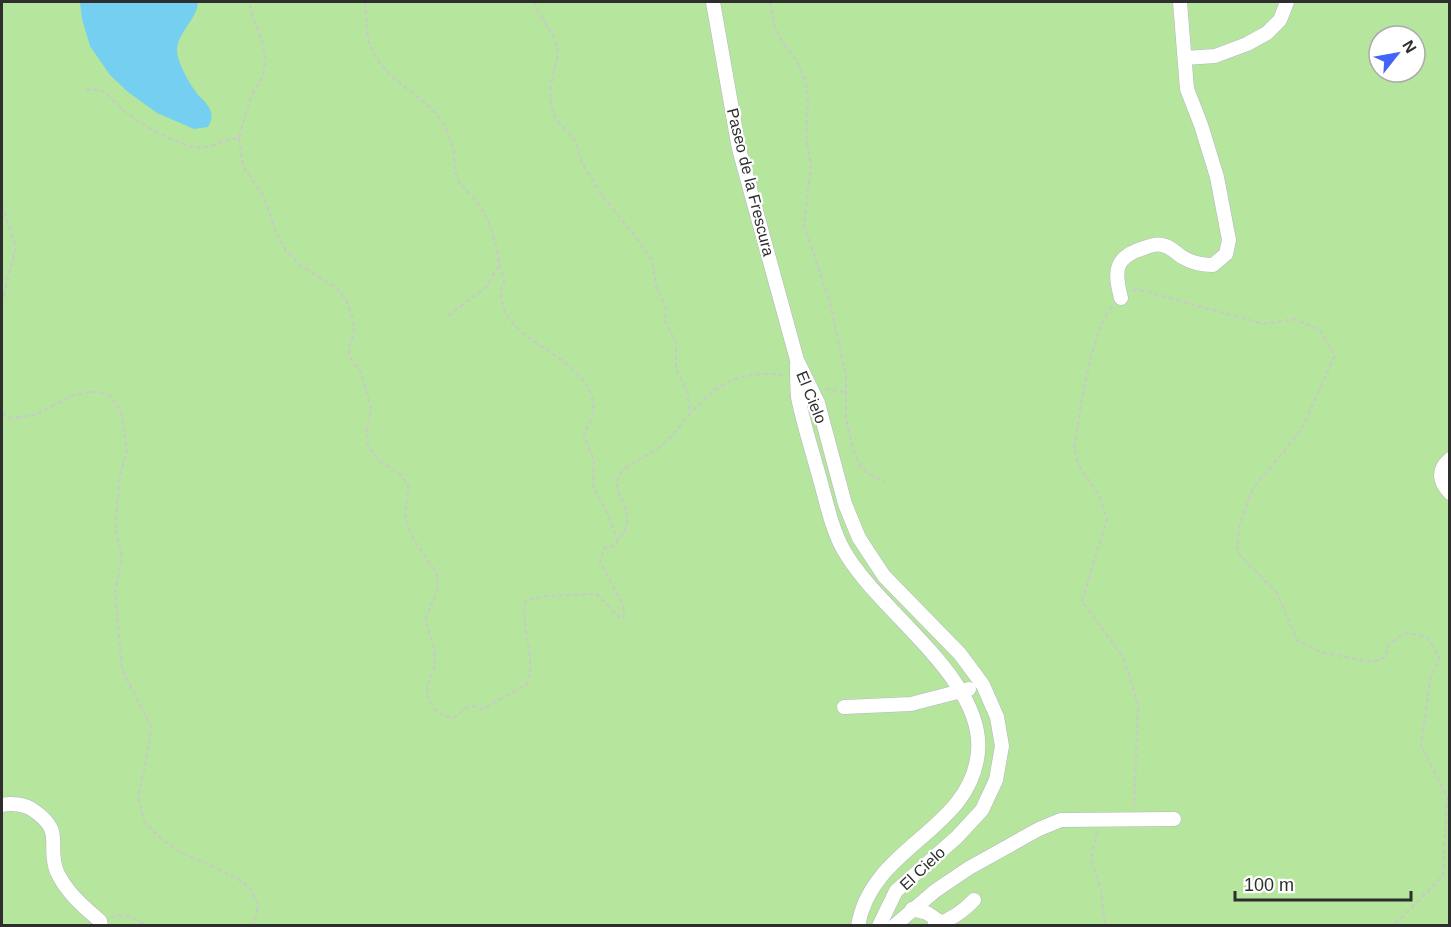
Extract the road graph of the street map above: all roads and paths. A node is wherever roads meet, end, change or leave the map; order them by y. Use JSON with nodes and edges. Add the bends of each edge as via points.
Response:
{"nodes":[{"id":1,"x":250,"y":2,"type":"edge"},
{"id":2,"x":366,"y":2,"type":"edge"},
{"id":3,"x":534,"y":2,"type":"edge"},
{"id":4,"x":713,"y":2,"type":"edge"},
{"id":5,"x":770,"y":2,"type":"edge"},
{"id":6,"x":1180,"y":2,"type":"edge"},
{"id":7,"x":1287,"y":2,"type":"edge"},
{"id":8,"x":1185,"y":58,"type":"junction"},
{"id":9,"x":86,"y":90,"type":"dead end"},
{"id":10,"x":239,"y":138,"type":"junction"},
{"id":11,"x":2,"y":205,"type":"edge"},
{"id":12,"x":499,"y":264,"type":"junction"},
{"id":13,"x":1121,"y":298,"type":"junction"},
{"id":14,"x":2,"y":302,"type":"edge"},
{"id":15,"x":448,"y":316,"type":"dead end"},
{"id":16,"x":797,"y":360,"type":"joint"},
{"id":17,"x":803,"y":384,"type":"junction"},
{"id":18,"x":846,"y":392,"type":"junction"},
{"id":19,"x":2,"y":413,"type":"edge"},
{"id":20,"x":690,"y":413,"type":"junction"},
{"id":21,"x":1449,"y":459,"type":"edge"},
{"id":22,"x":885,"y":481,"type":"dead end"},
{"id":23,"x":1449,"y":493,"type":"edge"},
{"id":24,"x":618,"y":541,"type":"junction"},
{"id":25,"x":983,"y":685,"type":"junction"},
{"id":26,"x":963,"y":692,"type":"junction"},
{"id":27,"x":844,"y":707,"type":"dead end"},
{"id":28,"x":2,"y":805,"type":"edge"},
{"id":29,"x":1133,"y":819,"type":"junction"},
{"id":30,"x":1174,"y":819,"type":"dead end"},
{"id":31,"x":1100,"y":820,"type":"junction"},
{"id":32,"x":974,"y":900,"type":"dead end"},
{"id":33,"x":912,"y":909,"type":"junction"},
{"id":34,"x":100,"y":923,"type":"edge"},
{"id":35,"x":938,"y":924,"type":"edge"},
{"id":36,"x":860,"y":925,"type":"edge"},
{"id":37,"x":148,"y":926,"type":"edge"},
{"id":38,"x":254,"y":926,"type":"edge"},
{"id":39,"x":879,"y":926,"type":"edge"},
{"id":40,"x":894,"y":926,"type":"edge"},
{"id":41,"x":1105,"y":926,"type":"edge"},
{"id":42,"x":1393,"y":926,"type":"edge"}],
"edges":[{"from":1,"to":10,"type":"path","via":[[264,65]]},
{"from":2,"to":12,"type":"path","via":[[369,39],[377,60],[442,122],[454,152],[457,178],[486,219],[495,238]]},
{"from":3,"to":20,"type":"path","via":[[556,41],[558,53],[550,90],[552,110],[574,138],[581,161],[602,196],[652,261],[656,286],[666,308],[665,321],[676,343],[676,369],[687,391]]},
{"from":4,"to":16,"type":"street","name":"Paseo de la Frescura","via":[[739,149]]},
{"from":5,"to":18,"type":"path","via":[[775,28],[806,82],[806,138],[811,165],[804,225],[830,303]]},
{"from":6,"to":8,"type":"street"},
{"from":7,"to":8,"type":"street","via":[[1280,20],[1247,44],[1215,56]]},
{"from":8,"to":13,"type":"street","via":[[1187,89],[1217,177],[1229,240],[1226,254],[1213,265],[1197,264],[1159,244],[1128,253],[1122,258],[1116,279]]},
{"from":9,"to":10,"type":"path","via":[[102,91],[139,121],[194,147],[210,147]]},
{"from":10,"to":24,"type":"path","via":[[243,166],[264,197],[286,251],[301,266],[337,288],[349,306],[354,326],[349,356],[361,373],[371,408],[368,446],[380,462],[400,474],[409,488],[405,515],[410,531],[437,574],[437,591],[425,620],[434,647],[435,666],[426,692],[437,712],[450,718],[467,707],[483,709],[527,684],[531,667],[526,600],[597,594],[620,618],[624,617],[623,605],[600,562],[604,548]]},
{"from":11,"to":14,"type":"path","via":[[16,248]]},
{"from":12,"to":15,"type":"path","via":[[487,286]]},
{"from":12,"to":24,"type":"path","via":[[504,280],[501,299],[511,321],[588,385],[594,412],[584,436],[594,460],[593,487]]},
{"from":13,"to":29,"type":"path","via":[[1106,315],[1096,340],[1074,447],[1078,464],[1099,496],[1107,519],[1082,601],[1123,657],[1138,704]]},
{"from":13,"to":42,"type":"path","via":[[1137,289],[1264,324],[1294,319],[1320,330],[1335,356],[1301,430],[1252,490],[1239,526],[1237,552],[1277,593],[1297,640],[1312,648],[1372,662],[1386,657],[1388,646],[1403,633],[1420,634],[1431,640],[1440,660],[1431,675],[1421,746],[1448,796],[1443,876]]},
{"from":16,"to":17,"type":"street","name":"El Cielo"},
{"from":17,"to":18,"type":"path"},
{"from":17,"to":20,"type":"path","via":[[785,375],[742,376],[721,385]]},
{"from":17,"to":25,"type":"street","name":"El Cielo","via":[[818,403],[845,504],[859,538],[884,576],[960,654]]},
{"from":17,"to":26,"type":"street","name":"El Cielo","via":[[798,397],[828,510],[843,548],[866,584]]},
{"from":18,"to":22,"type":"path","via":[[846,418],[859,464],[868,474]]},
{"from":19,"to":38,"type":"path","via":[[11,418],[35,415],[71,396],[89,392],[110,396],[121,410],[127,450],[117,503],[116,531],[122,557],[115,591],[122,670],[151,726],[138,797],[144,821],[176,850],[249,887],[258,904]]},
{"from":20,"to":24,"type":"path","via":[[678,430],[620,475],[619,491],[628,516],[627,527]]},
{"from":21,"to":23,"type":"street","via":[[1440,474]]},
{"from":25,"to":26,"type":"street"},
{"from":25,"to":39,"type":"street","name":"El Cielo","via":[[997,717],[1002,746],[996,780],[982,810],[896,891]]},
{"from":26,"to":27,"type":"street","via":[[911,704]]},
{"from":26,"to":36,"type":"street","name":"El Cielo","via":[[976,723],[978,750],[974,774],[952,810],[897,857],[875,885],[860,914]]},
{"from":28,"to":34,"type":"street","via":[[28,806],[47,820],[56,869],[69,894]]},
{"from":29,"to":30,"type":"street"},
{"from":29,"to":31,"type":"street"},
{"from":31,"to":33,"type":"street","via":[[1061,820],[1039,829],[969,868]]},
{"from":31,"to":41,"type":"path","via":[[1091,860],[1101,890]]},
{"from":32,"to":35,"type":"street"},
{"from":33,"to":35,"type":"street","via":[[927,914]]},
{"from":33,"to":40,"type":"street"},
{"from":34,"to":37,"type":"path","via":[[126,915]]}]}
